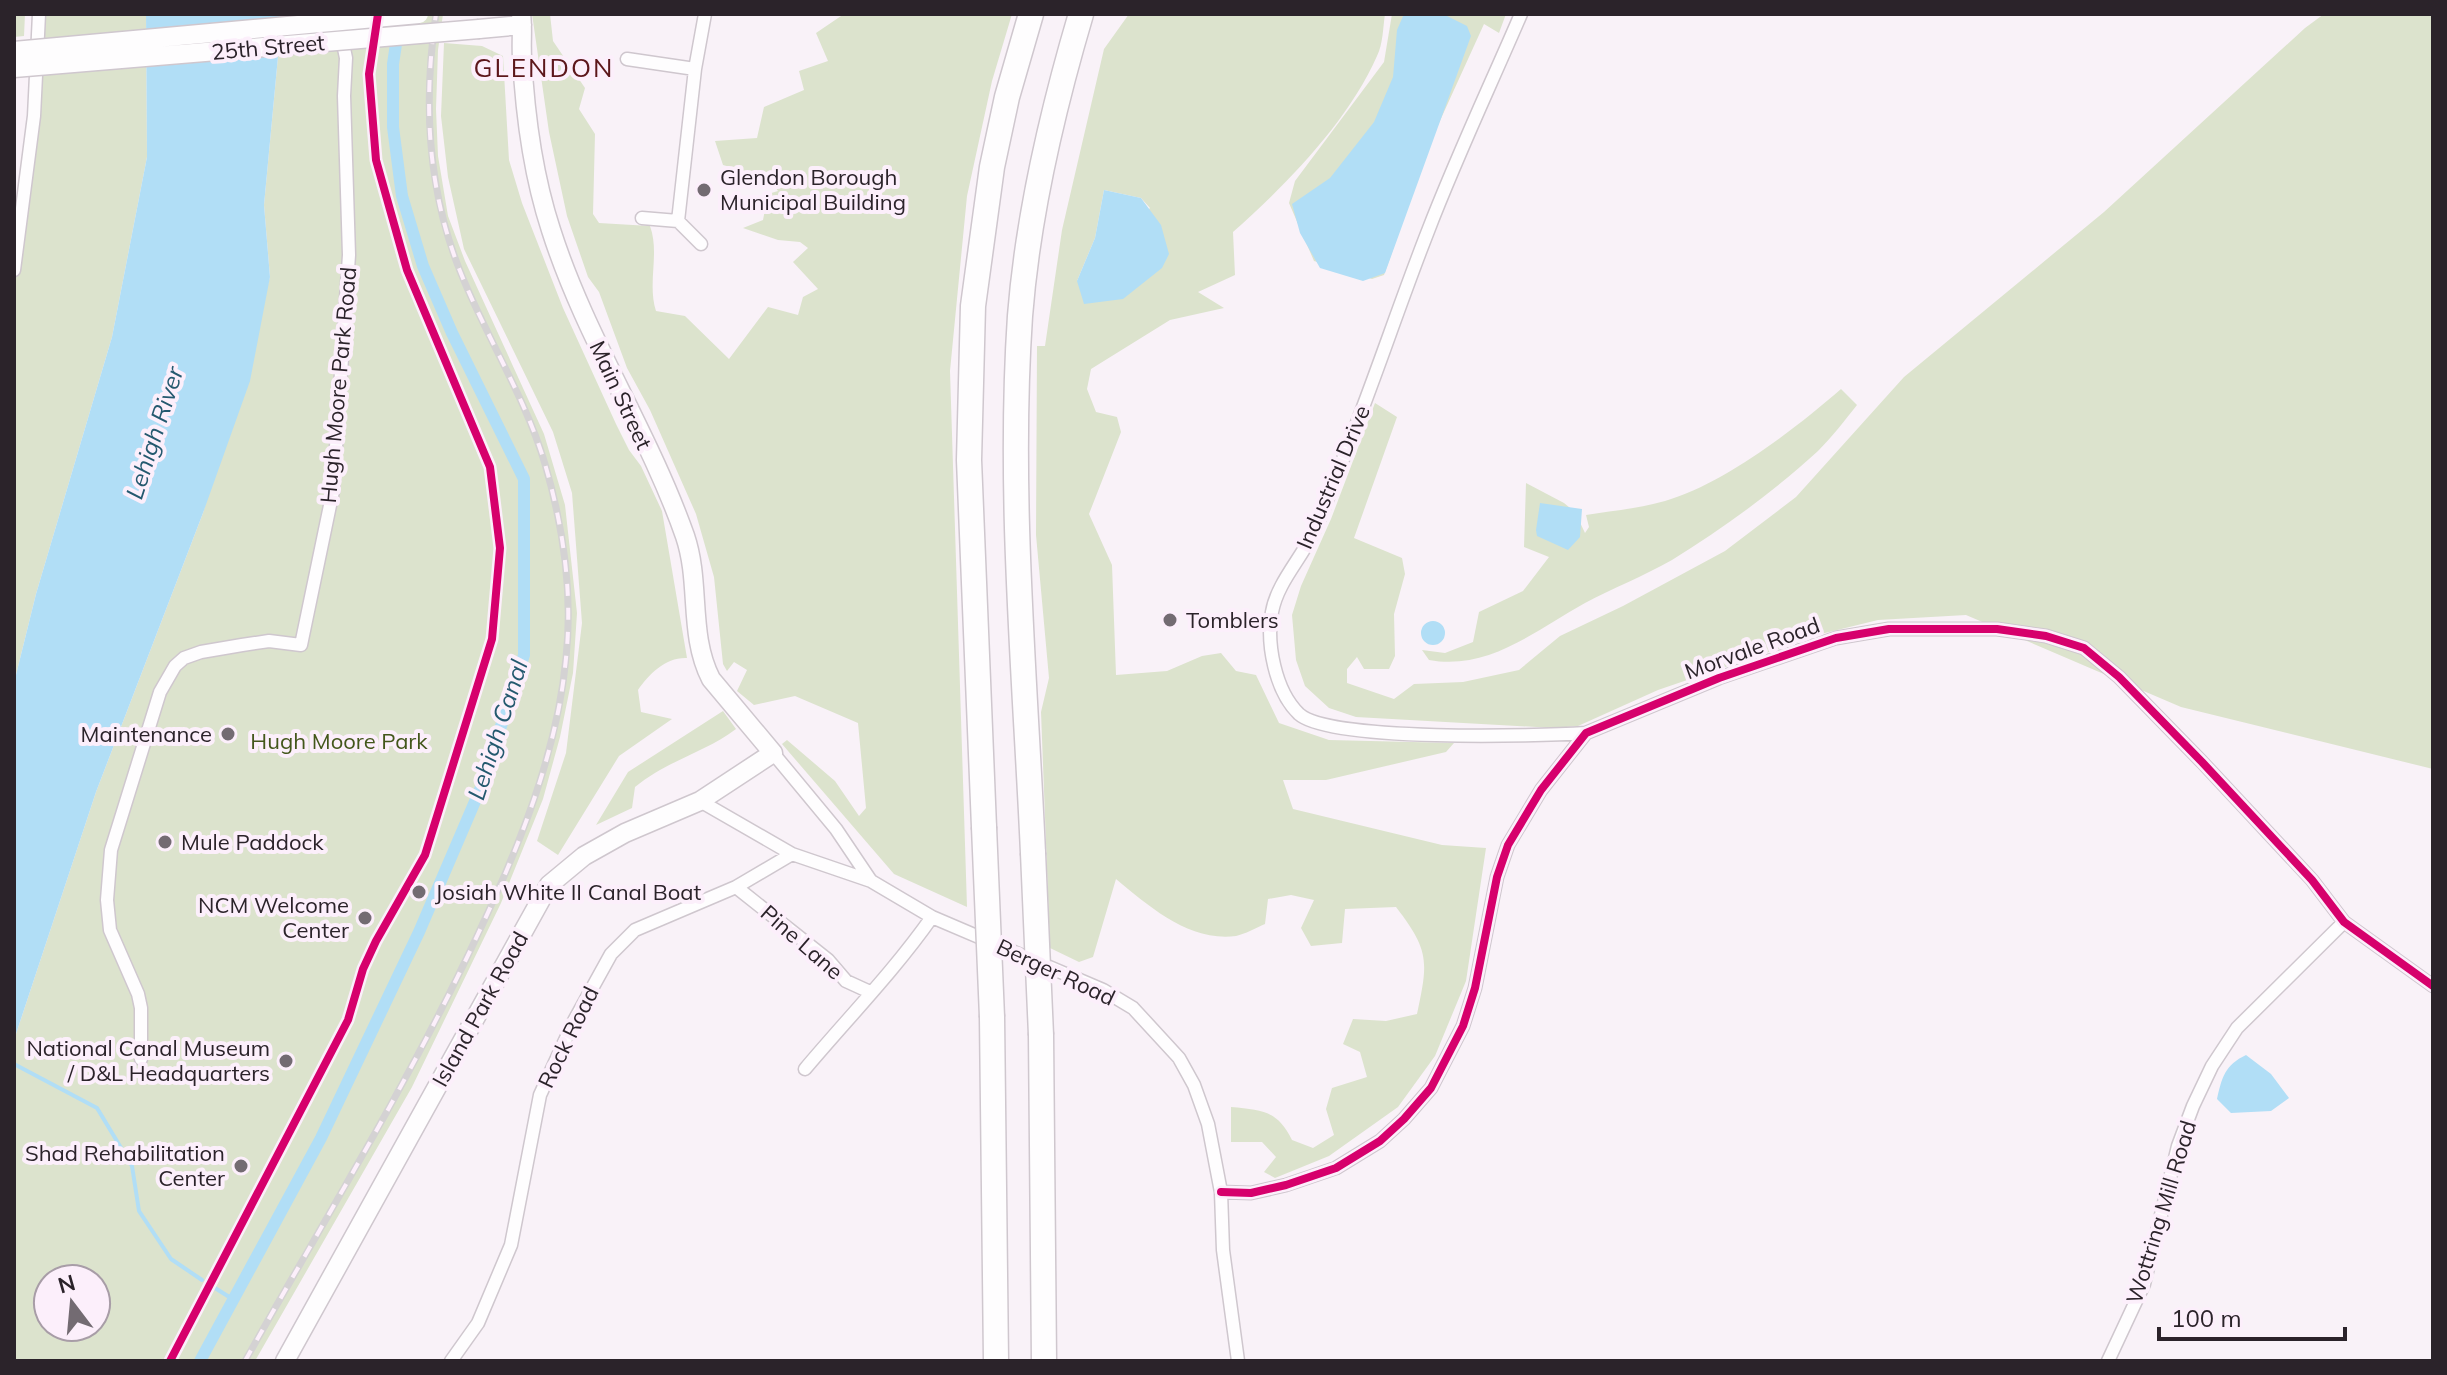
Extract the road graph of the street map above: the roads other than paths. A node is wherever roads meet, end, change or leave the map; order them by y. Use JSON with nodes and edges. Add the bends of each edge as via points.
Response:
{"nodes":[{"id":1,"x":39,"y":14,"type":"edge"},
{"id":2,"x":337,"y":14,"type":"edge"},
{"id":3,"x":419,"y":14,"type":"edge"},
{"id":4,"x":705,"y":14,"type":"edge"},
{"id":5,"x":1031,"y":14,"type":"edge"},
{"id":6,"x":1081,"y":14,"type":"edge"},
{"id":7,"x":1521,"y":14,"type":"edge"},
{"id":8,"x":522,"y":20,"type":"edge"},
{"id":9,"x":14,"y":51,"type":"edge"},
{"id":10,"x":627,"y":59,"type":"dead end"},
{"id":11,"x":14,"y":68,"type":"edge"},
{"id":12,"x":695,"y":69,"type":"junction"},
{"id":13,"x":642,"y":218,"type":"dead end"},
{"id":14,"x":678,"y":221,"type":"junction"},
{"id":15,"x":701,"y":244,"type":"dead end"},
{"id":16,"x":14,"y":270,"type":"edge"},
{"id":17,"x":1586,"y":733,"type":"junction"},
{"id":18,"x":773,"y":753,"type":"junction"},
{"id":19,"x":700,"y":801,"type":"junction"},
{"id":20,"x":792,"y":854,"type":"junction"},
{"id":21,"x":871,"y":881,"type":"junction"},
{"id":22,"x":736,"y":887,"type":"junction"},
{"id":23,"x":932,"y":917,"type":"junction"},
{"id":24,"x":2344,"y":922,"type":"junction"},
{"id":25,"x":2433,"y":986,"type":"edge"},
{"id":26,"x":870,"y":992,"type":"junction"},
{"id":27,"x":141,"y":1059,"type":"dead end"},
{"id":28,"x":805,"y":1069,"type":"dead end"},
{"id":29,"x":1221,"y":1192,"type":"junction"},
{"id":30,"x":285,"y":1361,"type":"edge"},
{"id":31,"x":451,"y":1361,"type":"edge"},
{"id":32,"x":996,"y":1361,"type":"edge"},
{"id":33,"x":1044,"y":1361,"type":"edge"},
{"id":34,"x":1238,"y":1361,"type":"edge"},
{"id":35,"x":2108,"y":1361,"type":"edge"}],
"edges":[{"from":1,"to":16,"type":"street","via":[[34,116]]},
{"from":2,"to":27,"type":"street","name":"Hugh Moore Park Road","via":[[346,58],[349,255],[333,491],[301,645],[269,641],[201,652],[175,666],[160,692],[107,873],[110,930],[141,1008]]},
{"from":3,"to":9,"type":"main road","name":"25th Street","bridge":true},
{"from":4,"to":12,"type":"street"},
{"from":5,"to":32,"type":"highway","bridge":true,"via":[[992,167],[972,320],[969,460],[992,1017]]},
{"from":6,"to":33,"type":"highway","bridge":true,"via":[[1056,96],[1038,183],[1021,314],[1016,435],[1041,1035]]},
{"from":7,"to":17,"type":"street","name":"Industrial Drive","via":[[1428,230],[1312,536],[1272,611],[1271,646],[1280,684],[1302,717],[1398,735]]},
{"from":8,"to":11,"type":"main road","name":"25th Street","bridge":true,"via":[[479,29]]},
{"from":8,"to":18,"type":"main road","name":"Main Street","via":[[531,145],[551,230],[577,300],[685,537],[704,665]]},
{"from":10,"to":12,"type":"street"},
{"from":12,"to":14,"type":"street"},
{"from":13,"to":14,"type":"street"},
{"from":14,"to":15,"type":"street"},
{"from":17,"to":24,"type":"street","name":"Morvale Road","via":[[1719,678],[1836,638],[1889,629],[1997,629],[2046,636],[2084,648],[2119,677],[2312,880]]},
{"from":17,"to":29,"type":"street","name":"Morvale Road","via":[[1541,790],[1508,845],[1463,1026],[1431,1088],[1380,1141],[1336,1168],[1251,1193]]},
{"from":18,"to":19,"type":"main road","name":"Island Park Road"},
{"from":18,"to":21,"type":"street","name":"Berger Road"},
{"from":19,"to":20,"type":"street"},
{"from":19,"to":30,"type":"main road","name":"Island Park Road","via":[[598,848],[549,885]]},
{"from":20,"to":21,"type":"street"},
{"from":20,"to":22,"type":"street","name":"Rock Road"},
{"from":21,"to":23,"type":"street","name":"Berger Road"},
{"from":22,"to":26,"type":"street","name":"Pine Lane","via":[[828,960],[846,981]]},
{"from":22,"to":31,"type":"street","name":"Rock Road","via":[[635,930],[611,954],[540,1095],[511,1245],[478,1323]]},
{"from":23,"to":26,"type":"street","via":[[898,965]]},
{"from":23,"to":29,"type":"street","name":"Berger Road","via":[[1084,981],[1133,1008],[1179,1058],[1194,1085],[1208,1124]]},
{"from":24,"to":25,"type":"street","name":"Morvale Road"},
{"from":24,"to":35,"type":"street","name":"Wottring Mill Road","via":[[2237,1028],[2212,1066],[2178,1146],[2144,1284]]},
{"from":26,"to":28,"type":"street"},
{"from":29,"to":34,"type":"street","name":"Berger Road"}]}
